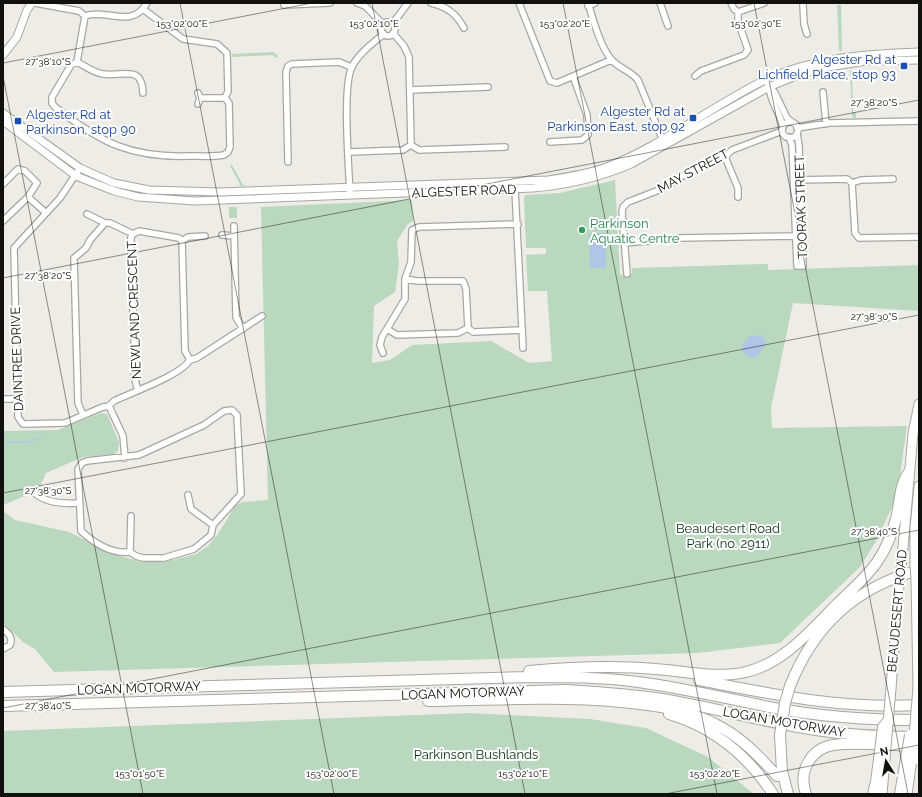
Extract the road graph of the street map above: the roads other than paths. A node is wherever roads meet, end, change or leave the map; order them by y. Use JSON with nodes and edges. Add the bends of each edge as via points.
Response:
{"nodes":[{"id":1,"x":34,"y":3,"type":"edge"},
{"id":2,"x":147,"y":3,"type":"edge"},
{"id":3,"x":330,"y":3,"type":"edge"},
{"id":4,"x":357,"y":3,"type":"edge"},
{"id":5,"x":408,"y":3,"type":"edge"},
{"id":6,"x":431,"y":3,"type":"edge"},
{"id":7,"x":519,"y":3,"type":"edge"},
{"id":8,"x":595,"y":3,"type":"edge"},
{"id":9,"x":660,"y":3,"type":"edge"},
{"id":10,"x":731,"y":3,"type":"edge"},
{"id":11,"x":764,"y":3,"type":"edge"},
{"id":12,"x":803,"y":3,"type":"edge"},
{"id":13,"x":588,"y":4,"type":"edge"},
{"id":14,"x":284,"y":5,"type":"dead end"},
{"id":15,"x":143,"y":9,"type":"junction"},
{"id":16,"x":738,"y":12,"type":"junction"},
{"id":17,"x":85,"y":16,"type":"junction"},
{"id":18,"x":393,"y":23,"type":"junction"},
{"id":19,"x":383,"y":24,"type":"junction"},
{"id":20,"x":668,"y":26,"type":"dead end"},
{"id":21,"x":464,"y":28,"type":"dead end"},
{"id":22,"x":393,"y":33,"type":"junction"},
{"id":23,"x":384,"y":34,"type":"junction"},
{"id":24,"x":807,"y":34,"type":"dead end"},
{"id":25,"x":919,"y":52,"type":"edge"},
{"id":26,"x":3,"y":55,"type":"edge"},
{"id":27,"x":611,"y":60,"type":"junction"},
{"id":28,"x":919,"y":60,"type":"edge"},
{"id":29,"x":78,"y":62,"type":"junction"},
{"id":30,"x":352,"y":67,"type":"junction"},
{"id":31,"x":573,"y":76,"type":"junction"},
{"id":32,"x":694,"y":76,"type":"dead end"},
{"id":33,"x":767,"y":83,"type":"junction"},
{"id":34,"x":488,"y":87,"type":"dead end"},
{"id":35,"x":410,"y":90,"type":"junction"},
{"id":36,"x":823,"y":92,"type":"dead end"},
{"id":37,"x":143,"y":93,"type":"dead end"},
{"id":38,"x":225,"y":98,"type":"junction"},
{"id":39,"x":198,"y":99,"type":"dead end"},
{"id":40,"x":3,"y":113,"type":"edge"},
{"id":41,"x":3,"y":121,"type":"edge"},
{"id":42,"x":919,"y":121,"type":"edge"},
{"id":43,"x":792,"y":122,"type":"junction"},
{"id":44,"x":826,"y":124,"type":"junction"},
{"id":45,"x":782,"y":129,"type":"junction"},
{"id":46,"x":797,"y":130,"type":"junction"},
{"id":47,"x":789,"y":137,"type":"junction"},
{"id":48,"x":550,"y":142,"type":"dead end"},
{"id":49,"x":664,"y":142,"type":"junction"},
{"id":50,"x":411,"y":145,"type":"junction"},
{"id":51,"x":505,"y":147,"type":"dead end"},
{"id":52,"x":349,"y":152,"type":"junction"},
{"id":53,"x":725,"y":157,"type":"junction"},
{"id":54,"x":288,"y":162,"type":"dead end"},
{"id":55,"x":80,"y":168,"type":"junction"},
{"id":56,"x":76,"y":176,"type":"junction"},
{"id":57,"x":893,"y":179,"type":"dead end"},
{"id":58,"x":797,"y":180,"type":"junction"},
{"id":59,"x":514,"y":181,"type":"junction"},
{"id":60,"x":852,"y":183,"type":"junction"},
{"id":61,"x":3,"y":184,"type":"edge"},
{"id":62,"x":350,"y":187,"type":"junction"},
{"id":63,"x":515,"y":189,"type":"junction"},
{"id":64,"x":350,"y":195,"type":"junction"},
{"id":65,"x":28,"y":197,"type":"junction"},
{"id":66,"x":738,"y":198,"type":"dead end"},
{"id":67,"x":46,"y":213,"type":"junction"},
{"id":68,"x":87,"y":214,"type":"dead end"},
{"id":69,"x":3,"y":221,"type":"edge"},
{"id":70,"x":105,"y":223,"type":"junction"},
{"id":71,"x":518,"y":224,"type":"junction"},
{"id":72,"x":234,"y":226,"type":"dead end"},
{"id":73,"x":133,"y":234,"type":"junction"},
{"id":74,"x":222,"y":235,"type":"dead end"},
{"id":75,"x":205,"y":236,"type":"dead end"},
{"id":76,"x":234,"y":236,"type":"junction"},
{"id":77,"x":919,"y":237,"type":"edge"},
{"id":78,"x":182,"y":241,"type":"junction"},
{"id":79,"x":624,"y":243,"type":"junction"},
{"id":80,"x":627,"y":274,"type":"dead end"},
{"id":81,"x":405,"y":279,"type":"junction"},
{"id":82,"x":262,"y":316,"type":"dead end"},
{"id":83,"x":468,"y":328,"type":"junction"},
{"id":84,"x":243,"y":329,"type":"junction"},
{"id":85,"x":386,"y":329,"type":"junction"},
{"id":86,"x":522,"y":330,"type":"junction"},
{"id":87,"x":523,"y":348,"type":"dead end"},
{"id":88,"x":383,"y":353,"type":"dead end"},
{"id":89,"x":190,"y":360,"type":"junction"},
{"id":90,"x":138,"y":390,"type":"junction"},
{"id":91,"x":3,"y":399,"type":"edge"},
{"id":92,"x":17,"y":399,"type":"junction"},
{"id":93,"x":919,"y":404,"type":"edge"},
{"id":94,"x":109,"y":406,"type":"junction"},
{"id":95,"x":83,"y":415,"type":"junction"},
{"id":96,"x":125,"y":458,"type":"junction"},
{"id":97,"x":909,"y":472,"type":"junction"},
{"id":98,"x":919,"y":486,"type":"edge"},
{"id":99,"x":36,"y":494,"type":"dead end"},
{"id":100,"x":188,"y":495,"type":"dead end"},
{"id":101,"x":78,"y":503,"type":"junction"},
{"id":102,"x":131,"y":516,"type":"dead end"},
{"id":103,"x":213,"y":525,"type":"junction"},
{"id":104,"x":130,"y":552,"type":"junction"},
{"id":105,"x":916,"y":572,"type":"edge"},
{"id":106,"x":3,"y":628,"type":"edge"},
{"id":107,"x":3,"y":649,"type":"edge"},
{"id":108,"x":646,"y":669,"type":"junction"},
{"id":109,"x":504,"y":678,"type":"junction"},
{"id":110,"x":3,"y":692,"type":"edge"},
{"id":111,"x":346,"y":696,"type":"junction"},
{"id":112,"x":630,"y":703,"type":"junction"},
{"id":113,"x":919,"y":705,"type":"edge"},
{"id":114,"x":3,"y":706,"type":"edge"},
{"id":115,"x":888,"y":720,"type":"joint"},
{"id":116,"x":917,"y":723,"type":"edge"},
{"id":117,"x":919,"y":737,"type":"edge"},
{"id":118,"x":919,"y":746,"type":"edge"},
{"id":119,"x":882,"y":759,"type":"junction"},
{"id":120,"x":911,"y":761,"type":"junction"},
{"id":121,"x":777,"y":776,"type":"dead end"},
{"id":122,"x":773,"y":794,"type":"edge"},
{"id":123,"x":788,"y":794,"type":"edge"},
{"id":124,"x":806,"y":794,"type":"edge"},
{"id":125,"x":873,"y":794,"type":"edge"},
{"id":126,"x":882,"y":794,"type":"edge"},
{"id":127,"x":900,"y":794,"type":"edge"},
{"id":128,"x":907,"y":794,"type":"edge"}],
"edges":[{"from":1,"to":17,"type":"street","via":[[80,10]]},
{"from":1,"to":26,"type":"main road","via":[[27,10],[17,36]]},
{"from":2,"to":15,"type":"street"},
{"from":3,"to":14,"type":"street"},
{"from":4,"to":19,"type":"street","via":[[364,6]]},
{"from":5,"to":18,"type":"street"},
{"from":6,"to":21,"type":"street","via":[[451,11]]},
{"from":7,"to":31,"type":"street","via":[[550,81],[557,83]]},
{"from":8,"to":13,"type":"street"},
{"from":9,"to":20,"type":"street"},
{"from":10,"to":16,"type":"street"},
{"from":11,"to":16,"type":"street"},
{"from":12,"to":24,"type":"street"},
{"from":13,"to":27,"type":"street"},
{"from":15,"to":17,"type":"street","via":[[134,16],[122,18],[92,13]]},
{"from":15,"to":38,"type":"street","via":[[183,40],[217,44],[223,48],[227,55],[228,91]]},
{"from":16,"to":32,"type":"street","via":[[738,20],[748,50],[744,55]]},
{"from":17,"to":29,"type":"street"},
{"from":18,"to":19,"type":"street"},
{"from":18,"to":22,"type":"street"},
{"from":19,"to":23,"type":"street","via":[[381,30]]},
{"from":22,"to":23,"type":"street","via":[[390,36]]},
{"from":22,"to":35,"type":"street","via":[[407,51]]},
{"from":23,"to":30,"type":"street"},
{"from":25,"to":33,"type":"main road","name":"ALGESTER ROAD","via":[[838,57],[794,68]]},
{"from":27,"to":31,"type":"street"},
{"from":27,"to":49,"type":"street","via":[[638,80]]},
{"from":28,"to":33,"type":"main road","name":"ALGESTER ROAD","via":[[846,63]]},
{"from":29,"to":37,"type":"street","via":[[104,74],[135,75],[140,78]]},
{"from":29,"to":38,"type":"street","via":[[71,65],[52,97],[52,103],[89,133],[131,151],[169,157],[224,155],[230,147],[229,103]]},
{"from":30,"to":52,"type":"street","via":[[347,92]]},
{"from":30,"to":54,"type":"street","via":[[340,62],[288,66]]},
{"from":31,"to":48,"type":"street","via":[[588,114],[588,135],[582,140]]},
{"from":33,"to":43,"type":"street","via":[[785,115]]},
{"from":33,"to":45,"type":"street"},
{"from":33,"to":49,"type":"main road","name":"ALGESTER ROAD"},
{"from":34,"to":35,"type":"street"},
{"from":35,"to":50,"type":"street"},
{"from":36,"to":44,"type":"street"},
{"from":38,"to":39,"type":"street"},
{"from":40,"to":55,"type":"main road","name":"ALGESTER ROAD"},
{"from":41,"to":56,"type":"main road","name":"ALGESTER ROAD"},
{"from":42,"to":44,"type":"street"},
{"from":43,"to":45,"type":"street","via":[[785,124]]},
{"from":43,"to":46,"type":"street"},
{"from":44,"to":46,"type":"street"},
{"from":45,"to":47,"type":"street","via":[[785,136]]},
{"from":45,"to":53,"type":"street","name":"MAY STREET","via":[[732,150]]},
{"from":46,"to":47,"type":"street","via":[[794,136]]},
{"from":46,"to":58,"type":"street","name":"TOORAK STREET"},
{"from":47,"to":58,"type":"street","name":"TOORAK STREET"},
{"from":49,"to":59,"type":"main road","name":"ALGESTER ROAD","via":[[587,173],[548,180]]},
{"from":49,"to":63,"type":"main road","name":"ALGESTER ROAD","via":[[631,164],[595,178],[561,185]]},
{"from":50,"to":51,"type":"street","via":[[419,150]]},
{"from":50,"to":52,"type":"street","via":[[403,150]]},
{"from":52,"to":62,"type":"street"},
{"from":53,"to":66,"type":"street","via":[[738,188]]},
{"from":53,"to":79,"type":"street","name":"MAY STREET","via":[[717,156],[659,190],[628,202],[622,212]]},
{"from":55,"to":56,"type":"street","name":"DAINTREE DRIVE"},
{"from":55,"to":62,"type":"main road","name":"ALGESTER ROAD","via":[[114,183],[165,191],[220,192]]},
{"from":56,"to":64,"type":"main road","name":"ALGESTER ROAD","via":[[114,191],[151,198],[195,200]]},
{"from":56,"to":67,"type":"street","name":"DAINTREE DRIVE"},
{"from":57,"to":60,"type":"street","via":[[861,180]]},
{"from":58,"to":60,"type":"street","via":[[847,179]]},
{"from":58,"to":79,"type":"street","name":"TOORAK STREET","via":[[799,236],[680,238]]},
{"from":59,"to":62,"type":"main road","name":"ALGESTER ROAD"},
{"from":59,"to":63,"type":"main road"},
{"from":60,"to":77,"type":"street","via":[[855,233],[859,238]]},
{"from":61,"to":65,"type":"street","via":[[18,169],[26,172],[37,183]]},
{"from":62,"to":64,"type":"street"},
{"from":63,"to":64,"type":"main road","name":"ALGESTER ROAD"},
{"from":63,"to":71,"type":"street"},
{"from":65,"to":67,"type":"street"},
{"from":65,"to":69,"type":"street"},
{"from":67,"to":92,"type":"street","name":"DAINTREE DRIVE","via":[[14,248]]},
{"from":68,"to":70,"type":"street"},
{"from":70,"to":73,"type":"street"},
{"from":70,"to":95,"type":"street","via":[[86,248],[74,258],[73,263],[78,403]]},
{"from":71,"to":81,"type":"street","via":[[415,228],[411,234],[411,262]]},
{"from":71,"to":86,"type":"street"},
{"from":72,"to":76,"type":"street"},
{"from":73,"to":78,"type":"street","name":"NEWLAND CRESCENT","via":[[139,231],[179,238]]},
{"from":73,"to":90,"type":"street","name":"NEWLAND CRESCENT","via":[[131,288],[134,379]]},
{"from":74,"to":76,"type":"street"},
{"from":75,"to":78,"type":"street","via":[[188,237]]},
{"from":76,"to":84,"type":"street","via":[[236,317]]},
{"from":78,"to":89,"type":"street","via":[[185,351]]},
{"from":79,"to":80,"type":"street","name":"MAY STREET"},
{"from":81,"to":83,"type":"street","via":[[463,281],[466,289]]},
{"from":81,"to":85,"type":"street","via":[[405,299]]},
{"from":82,"to":84,"type":"street","name":"DAINTREE DRIVE"},
{"from":83,"to":85,"type":"street","via":[[458,333],[397,335]]},
{"from":83,"to":86,"type":"street","via":[[473,332]]},
{"from":84,"to":89,"type":"street","name":"DAINTREE DRIVE","via":[[198,358]]},
{"from":85,"to":88,"type":"street","via":[[380,344]]},
{"from":86,"to":87,"type":"street"},
{"from":89,"to":90,"type":"street","name":"DAINTREE DRIVE","via":[[174,374]]},
{"from":90,"to":94,"type":"street","name":"DAINTREE DRIVE"},
{"from":91,"to":92,"type":"street"},
{"from":92,"to":95,"type":"street","name":"DAINTREE DRIVE","via":[[18,417],[27,425],[65,423]]},
{"from":93,"to":97,"type":"highway","name":"BEAUDESERT ROAD"},
{"from":94,"to":95,"type":"street","name":"DAINTREE DRIVE"},
{"from":94,"to":96,"type":"street","via":[[123,436]]},
{"from":96,"to":101,"type":"street","via":[[82,463],[78,469]]},
{"from":96,"to":103,"type":"street","via":[[139,455],[204,425],[224,411],[233,411],[237,415],[241,494]]},
{"from":97,"to":108,"type":"highway","via":[[903,480],[892,530],[877,561],[825,616],[779,657],[759,668],[725,675]]},
{"from":97,"to":115,"type":"highway","name":"BEAUDESERT ROAD","bridge":true},
{"from":98,"to":105,"type":"highway","name":"BEAUDESERT ROAD","via":[[916,511]]},
{"from":99,"to":101,"type":"street","via":[[42,499],[67,504]]},
{"from":100,"to":103,"type":"street","via":[[191,509]]},
{"from":101,"to":104,"type":"street","via":[[81,532],[109,549],[121,553]]},
{"from":102,"to":104,"type":"street"},
{"from":103,"to":104,"type":"street","via":[[211,535],[188,552],[164,558],[143,558]]},
{"from":105,"to":116,"type":"highway","name":"BEAUDESERT ROAD","bridge":true},
{"from":105,"to":123,"type":"highway","bridge":true,"via":[[879,585],[839,612],[816,637],[800,662],[785,703],[780,735],[782,771]]},
{"from":106,"to":107,"type":"street","via":[[12,641]]},
{"from":108,"to":109,"type":"highway","via":[[565,668],[526,671]]},
{"from":108,"to":113,"type":"highway","via":[[798,700],[861,706]]},
{"from":109,"to":110,"type":"highway","name":"LOGAN MOTORWAY"},
{"from":109,"to":116,"type":"highway","name":"LOGAN MOTORWAY","via":[[618,680],[681,688],[810,714]]},
{"from":111,"to":112,"type":"highway","via":[[363,701],[558,698]]},
{"from":111,"to":114,"type":"highway","name":"LOGAN MOTORWAY"},
{"from":111,"to":117,"type":"highway","name":"LOGAN MOTORWAY","via":[[542,690],[607,692],[682,702],[818,730],[876,737]]},
{"from":112,"to":121,"type":"highway","via":[[685,712],[716,724],[746,744]]},
{"from":112,"to":122,"type":"highway","via":[[684,719],[717,736],[753,766]]},
{"from":115,"to":119,"type":"highway","bridge":true,"via":[[883,727]]},
{"from":116,"to":120,"type":"highway","bridge":true,"via":[[910,735]]},
{"from":118,"to":120,"type":"highway","bridge":true},
{"from":118,"to":124,"type":"highway","via":[[842,744],[824,748],[810,758],[805,768],[803,783]]},
{"from":119,"to":125,"type":"highway"},
{"from":119,"to":126,"type":"highway"},
{"from":120,"to":127,"type":"highway"},
{"from":120,"to":128,"type":"highway"}]}
